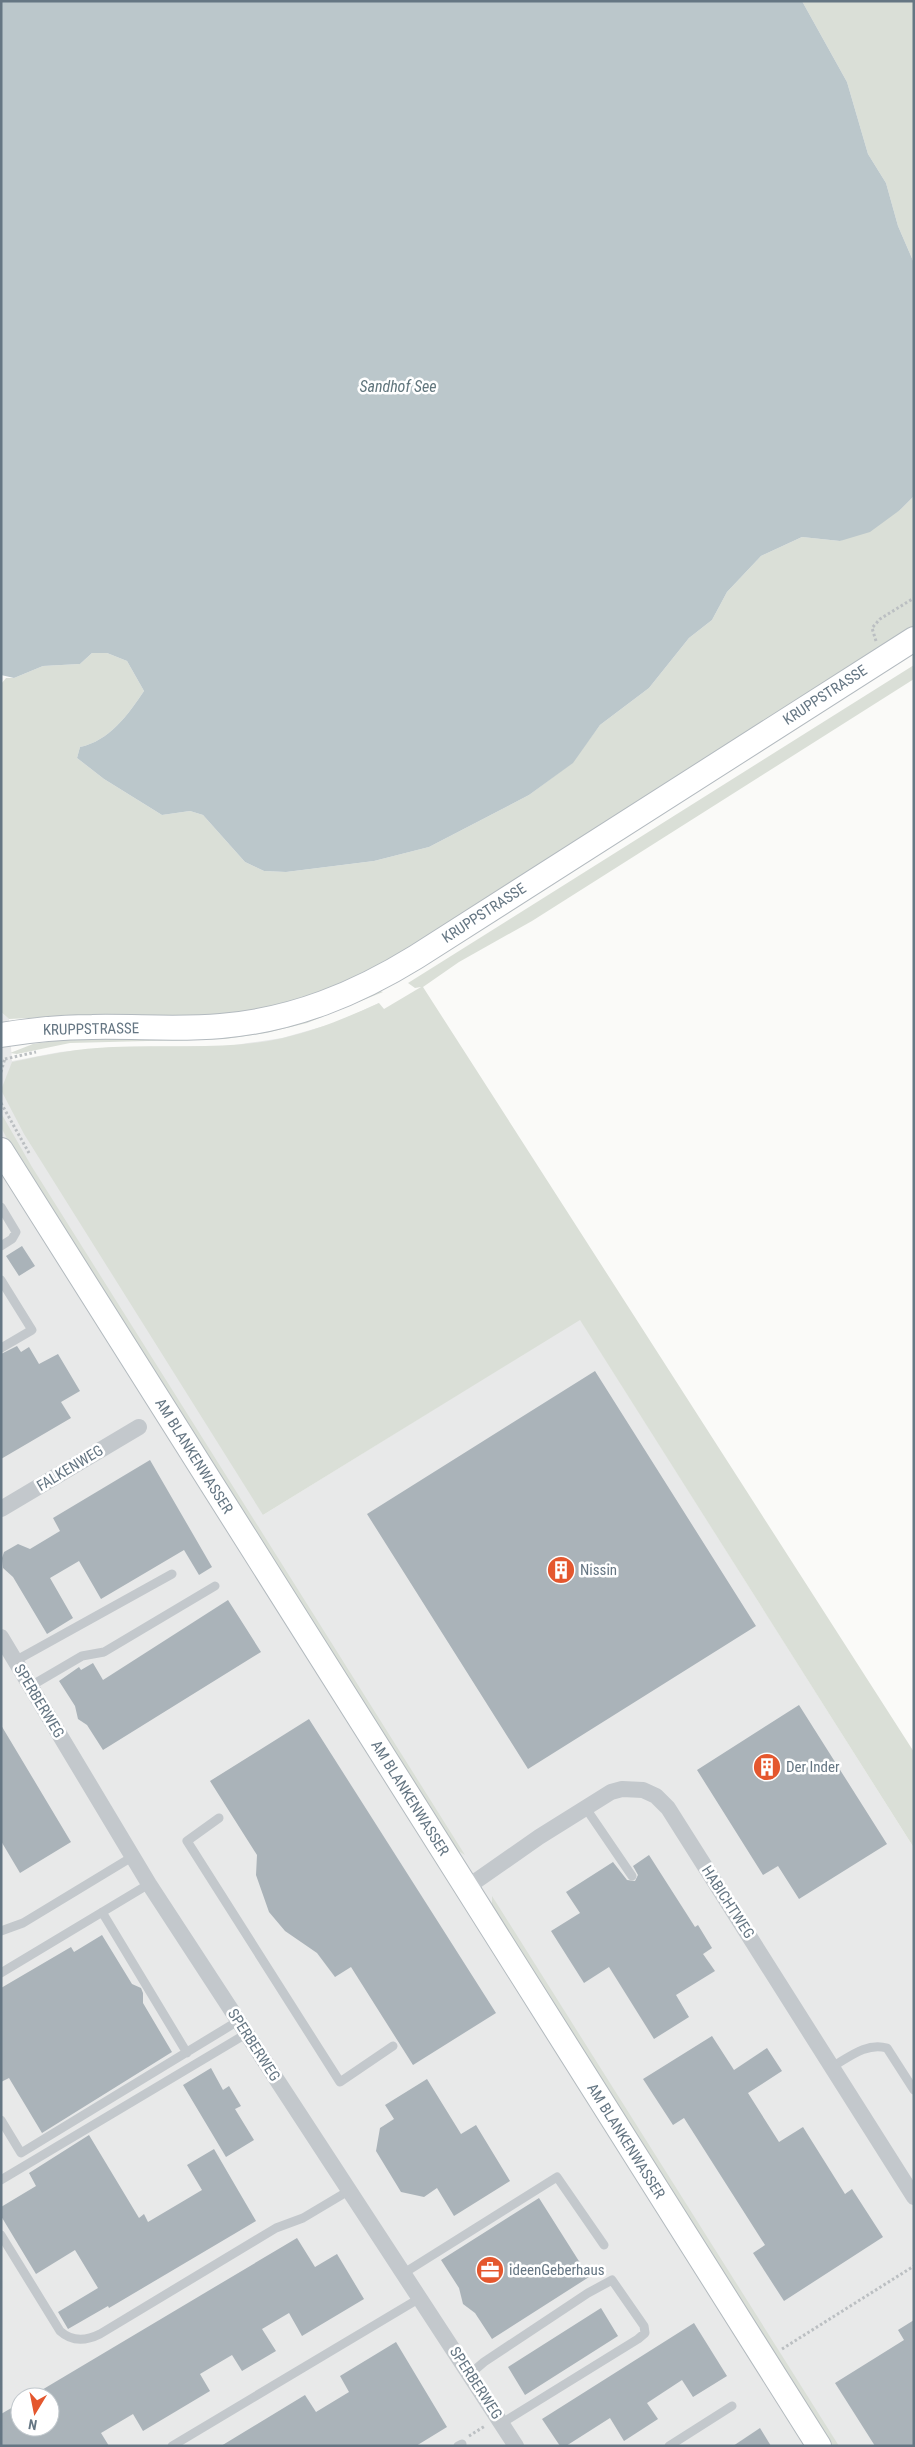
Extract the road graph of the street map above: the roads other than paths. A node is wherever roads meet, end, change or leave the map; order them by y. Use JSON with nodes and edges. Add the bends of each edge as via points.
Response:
{"nodes":[{"id":1,"x":914,"y":639,"type":"edge"},
{"id":2,"x":1,"y":1035,"type":"edge"},
{"id":3,"x":1,"y":1150,"type":"edge"},
{"id":4,"x":1,"y":1207,"type":"edge"},
{"id":5,"x":1,"y":1246,"type":"edge"},
{"id":6,"x":1,"y":1280,"type":"edge"},
{"id":7,"x":1,"y":1348,"type":"edge"},
{"id":8,"x":139,"y":1427,"type":"dead end"},
{"id":9,"x":1,"y":1509,"type":"edge"},
{"id":10,"x":172,"y":1574,"type":"dead end"},
{"id":11,"x":215,"y":1586,"type":"dead end"},
{"id":12,"x":1,"y":1637,"type":"edge"},
{"id":13,"x":15,"y":1661,"type":"junction"},
{"id":14,"x":29,"y":1687,"type":"junction"},
{"id":15,"x":585,"y":1807,"type":"junction"},
{"id":16,"x":219,"y":1818,"type":"dead end"},
{"id":17,"x":132,"y":1857,"type":"junction"},
{"id":18,"x":632,"y":1876,"type":"dead end"},
{"id":19,"x":149,"y":1884,"type":"junction"},
{"id":20,"x":466,"y":1888,"type":"junction"},
{"id":21,"x":102,"y":1912,"type":"junction"},
{"id":22,"x":1,"y":1931,"type":"edge"},
{"id":23,"x":1,"y":1973,"type":"edge"},
{"id":24,"x":242,"y":2028,"type":"junction"},
{"id":25,"x":393,"y":2046,"type":"dead end"},
{"id":26,"x":187,"y":2053,"type":"junction"},
{"id":27,"x":832,"y":2067,"type":"junction"},
{"id":28,"x":914,"y":2090,"type":"edge"},
{"id":29,"x":1,"y":2120,"type":"edge"},
{"id":30,"x":1,"y":2180,"type":"edge"},
{"id":31,"x":350,"y":2190,"type":"junction"},
{"id":32,"x":914,"y":2197,"type":"edge"},
{"id":33,"x":1,"y":2235,"type":"edge"},
{"id":34,"x":604,"y":2244,"type":"dead end"},
{"id":35,"x":404,"y":2273,"type":"junction"},
{"id":36,"x":420,"y":2298,"type":"junction"},
{"id":37,"x":470,"y":2374,"type":"junction"},
{"id":38,"x":732,"y":2406,"type":"dead end"},
{"id":39,"x":500,"y":2421,"type":"junction"},
{"id":40,"x":172,"y":2446,"type":"edge"},
{"id":41,"x":516,"y":2446,"type":"edge"},
{"id":42,"x":670,"y":2446,"type":"edge"},
{"id":43,"x":819,"y":2446,"type":"edge"}],
"edges":[{"from":1,"to":2,"type":"street","name":"KRUPPSTRASSE","via":[[416,957],[353,992],[286,1016],[221,1026],[91,1027]]},
{"from":3,"to":20,"type":"street","name":"AM BLANKENWASSER"},
{"from":4,"to":5,"type":"lane","via":[[16,1232]]},
{"from":6,"to":7,"type":"lane","via":[[32,1330]]},
{"from":8,"to":9,"type":"street","name":"FALKENWEG"},
{"from":10,"to":13,"type":"lane"},
{"from":11,"to":14,"type":"lane","via":[[104,1652],[82,1656]]},
{"from":12,"to":13,"type":"street","name":"SPERBERWEG"},
{"from":13,"to":14,"type":"street","name":"SPERBERWEG"},
{"from":14,"to":17,"type":"street","name":"SPERBERWEG"},
{"from":15,"to":18,"type":"lane"},
{"from":15,"to":20,"type":"street","name":"HABICHTWEG"},
{"from":15,"to":27,"type":"street","name":"HABICHTWEG","via":[[611,1792],[634,1788],[656,1796],[668,1808]]},
{"from":16,"to":25,"type":"lane","via":[[187,1841],[340,2082]]},
{"from":17,"to":19,"type":"street","name":"SPERBERWEG"},
{"from":17,"to":22,"type":"lane","via":[[23,1923]]},
{"from":19,"to":21,"type":"lane"},
{"from":19,"to":24,"type":"street","name":"SPERBERWEG"},
{"from":20,"to":43,"type":"street","name":"AM BLANKENWASSER"},
{"from":21,"to":23,"type":"lane"},
{"from":21,"to":26,"type":"lane"},
{"from":24,"to":26,"type":"lane"},
{"from":24,"to":30,"type":"lane"},
{"from":24,"to":31,"type":"street","name":"SPERBERWEG"},
{"from":26,"to":29,"type":"lane","via":[[21,2153]]},
{"from":27,"to":28,"type":"lane","via":[[864,2048],[879,2045],[887,2048]]},
{"from":27,"to":32,"type":"street","name":"HABICHTWEG"},
{"from":31,"to":33,"type":"lane","via":[[303,2218],[276,2228],[87,2339],[69,2337],[60,2331]]},
{"from":31,"to":35,"type":"street","name":"SPERBERWEG"},
{"from":34,"to":35,"type":"lane","via":[[558,2177]]},
{"from":35,"to":36,"type":"street","name":"SPERBERWEG"},
{"from":36,"to":37,"type":"street","name":"SPERBERWEG"},
{"from":36,"to":40,"type":"lane"},
{"from":37,"to":39,"type":"street","name":"SPERBERWEG"},
{"from":37,"to":39,"type":"lane","via":[[580,2298],[612,2280],[644,2326],[644,2333],[638,2339]]},
{"from":38,"to":42,"type":"lane"},
{"from":39,"to":41,"type":"street","name":"SPERBERWEG"}]}
